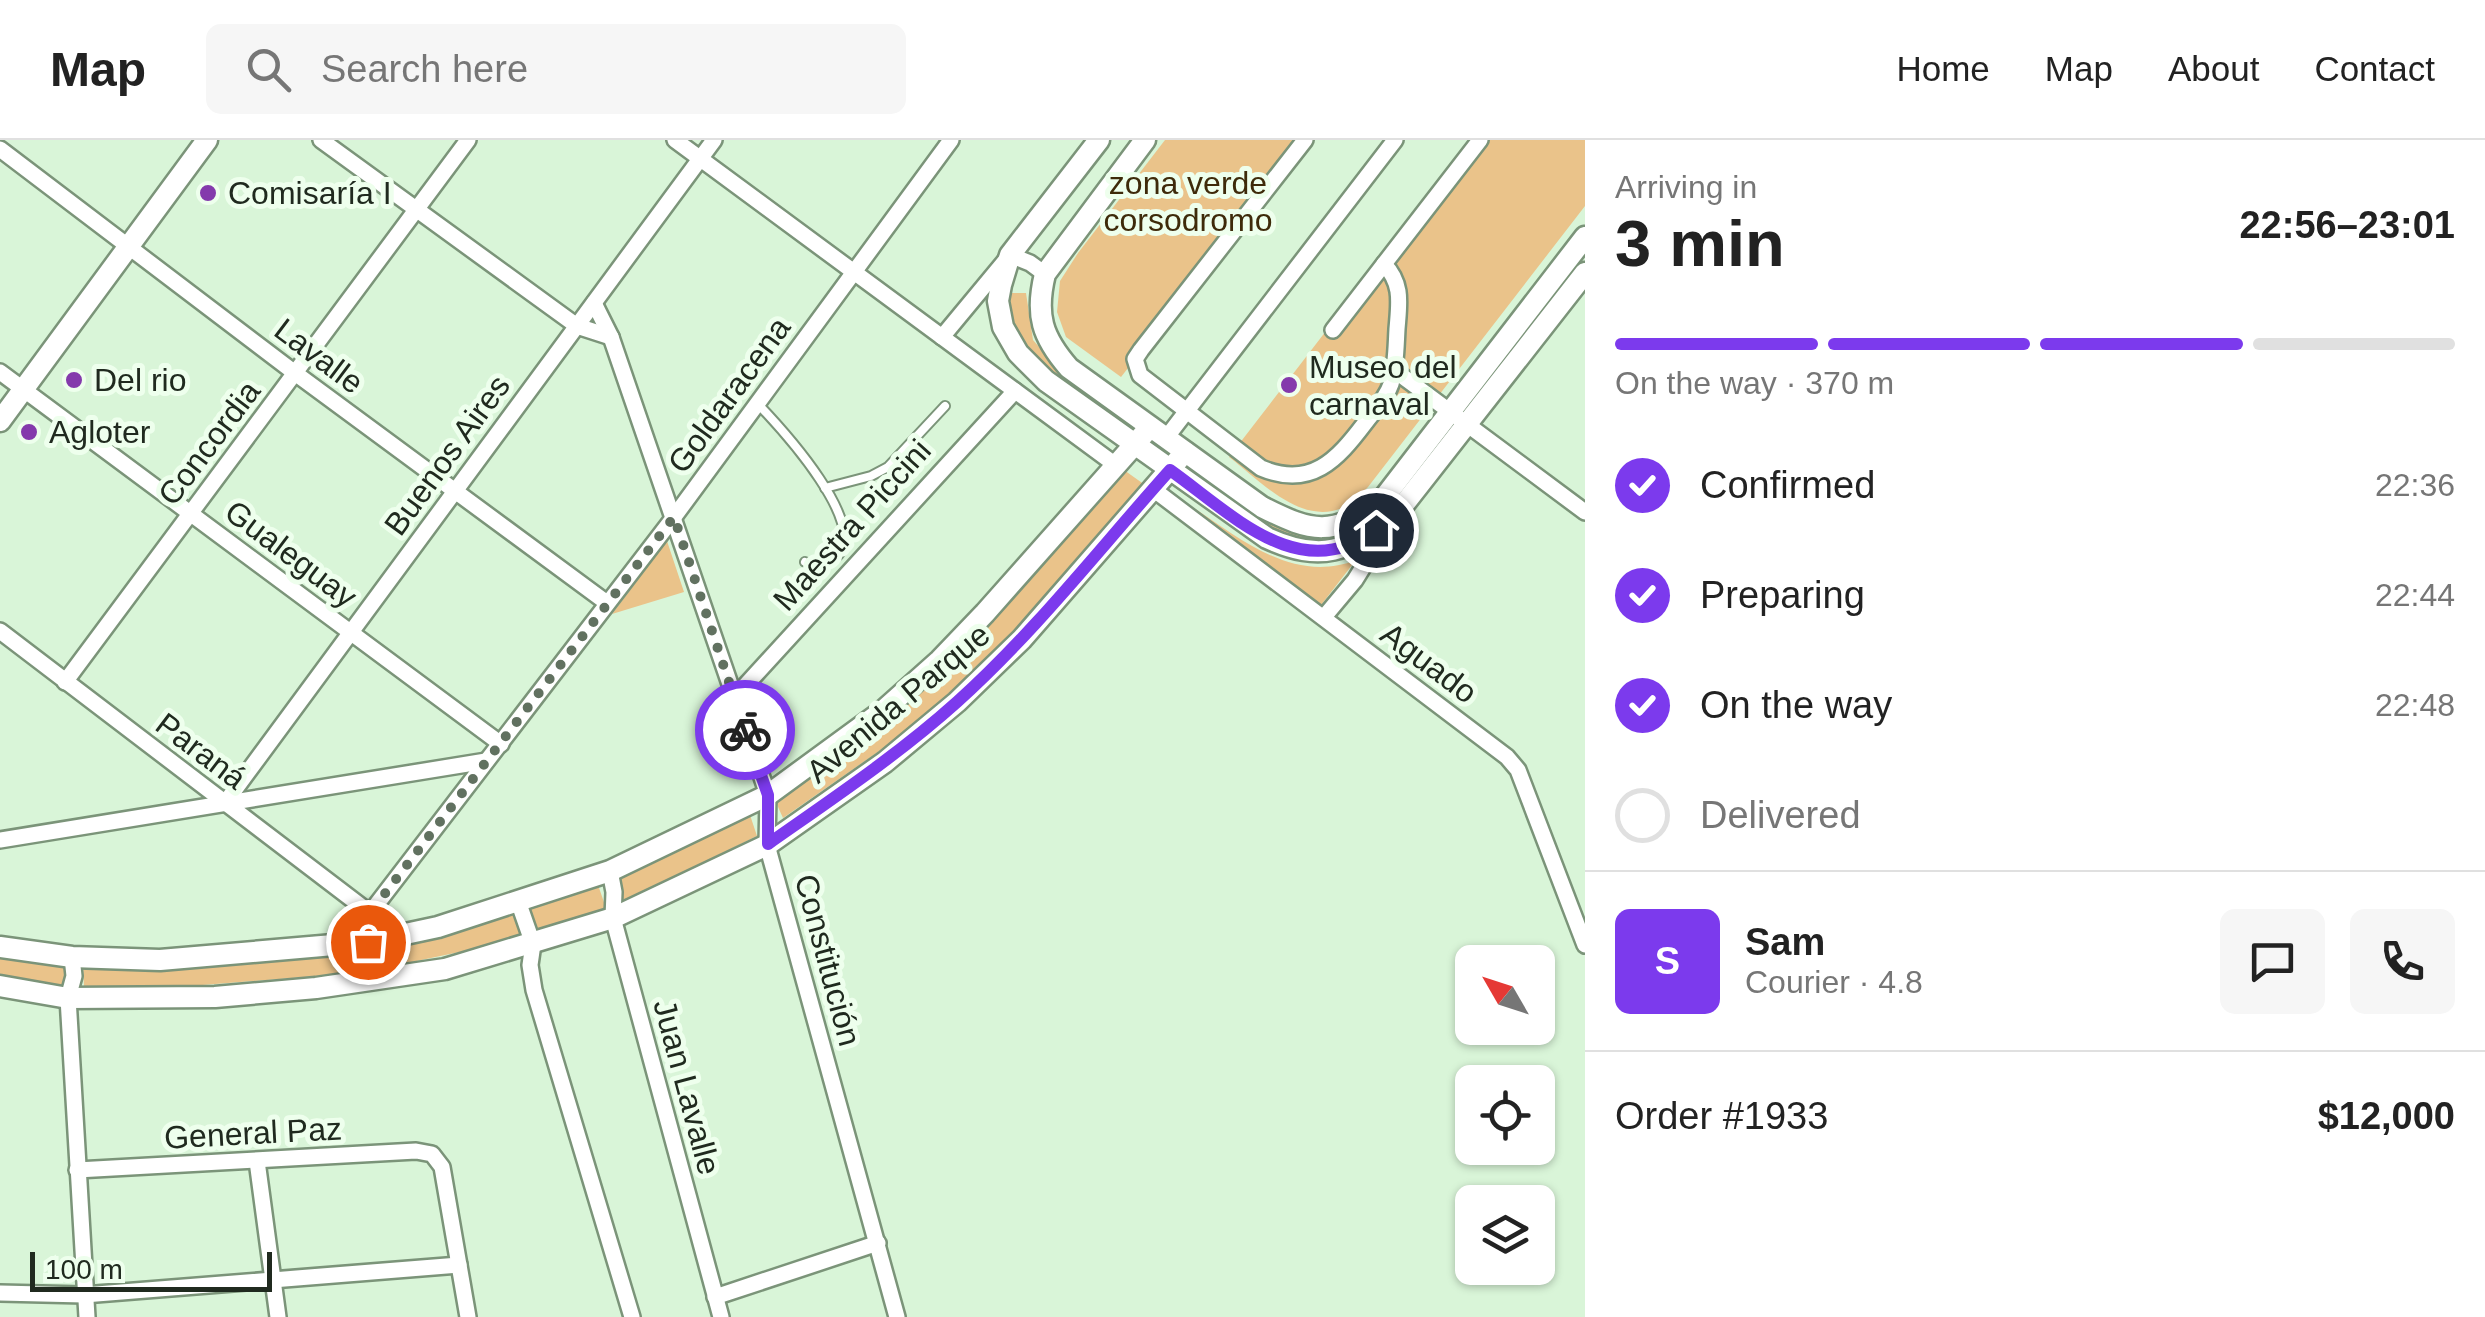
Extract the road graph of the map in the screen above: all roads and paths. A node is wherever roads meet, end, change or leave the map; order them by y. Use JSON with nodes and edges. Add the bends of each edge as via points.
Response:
{"nodes":[{"id":1,"x":208,"y":140,"type":"edge"},
{"id":2,"x":322,"y":140,"type":"edge"},
{"id":3,"x":468,"y":140,"type":"edge"},
{"id":4,"x":675,"y":140,"type":"edge"},
{"id":5,"x":714,"y":140,"type":"edge"},
{"id":6,"x":952,"y":140,"type":"edge"},
{"id":7,"x":1098,"y":140,"type":"edge"},
{"id":8,"x":1145,"y":140,"type":"edge"},
{"id":9,"x":1395,"y":140,"type":"edge"},
{"id":10,"x":1480,"y":140,"type":"edge"},
{"id":11,"x":1297,"y":144,"type":"edge"},
{"id":12,"x":0,"y":149,"type":"edge"},
{"id":13,"x":700,"y":158,"type":"junction"},
{"id":14,"x":416,"y":210,"type":"junction"},
{"id":15,"x":1585,"y":237,"type":"edge"},
{"id":16,"x":130,"y":248,"type":"junction"},
{"id":17,"x":1010,"y":256,"type":"junction"},
{"id":18,"x":1384,"y":264,"type":"junction"},
{"id":19,"x":853,"y":271,"type":"junction"},
{"id":20,"x":1045,"y":274,"type":"junction"},
{"id":21,"x":1585,"y":274,"type":"edge"},
{"id":22,"x":594,"y":303,"type":"junction"},
{"id":23,"x":577,"y":326,"type":"junction"},
{"id":24,"x":1333,"y":330,"type":"dead end"},
{"id":25,"x":942,"y":336,"type":"junction"},
{"id":26,"x":611,"y":337,"type":"junction"},
{"id":27,"x":1394,"y":370,"type":"junction"},
{"id":28,"x":0,"y":372,"type":"edge"},
{"id":29,"x":295,"y":373,"type":"junction"},
{"id":30,"x":24,"y":390,"type":"junction"},
{"id":31,"x":1016,"y":390,"type":"junction"},
{"id":32,"x":757,"y":403,"type":"junction"},
{"id":33,"x":944,"y":406,"type":"dead end"},
{"id":34,"x":1187,"y":411,"type":"junction"},
{"id":35,"x":1459,"y":417,"type":"junction"},
{"id":36,"x":0,"y":422,"type":"edge"},
{"id":37,"x":1158,"y":432,"type":"junction"},
{"id":38,"x":1134,"y":446,"type":"junction"},
{"id":39,"x":1185,"y":452,"type":"junction"},
{"id":40,"x":1118,"y":466,"type":"junction"},
{"id":41,"x":1170,"y":470,"type":"junction"},
{"id":42,"x":825,"y":488,"type":"junction"},
{"id":43,"x":1153,"y":489,"type":"junction"},
{"id":44,"x":456,"y":490,"type":"junction"},
{"id":45,"x":1585,"y":512,"type":"edge"},
{"id":46,"x":190,"y":514,"type":"junction"},
{"id":47,"x":674,"y":517,"type":"junction"},
{"id":48,"x":1394,"y":517,"type":"junction"},
{"id":49,"x":804,"y":562,"type":"dead end"},
{"id":50,"x":608,"y":604,"type":"junction"},
{"id":51,"x":1324,"y":617,"type":"junction"},
{"id":52,"x":0,"y":631,"type":"edge"},
{"id":53,"x":351,"y":633,"type":"junction"},
{"id":54,"x":65,"y":682,"type":"junction"},
{"id":55,"x":734,"y":699,"type":"junction"},
{"id":56,"x":500,"y":744,"type":"junction"},
{"id":57,"x":486,"y":761,"type":"junction"},
{"id":58,"x":768,"y":795,"type":"junction"},
{"id":59,"x":225,"y":803,"type":"junction"},
{"id":60,"x":0,"y":840,"type":"edge"},
{"id":61,"x":768,"y":844,"type":"junction"},
{"id":62,"x":610,"y":871,"type":"junction"},
{"id":63,"x":518,"y":901,"type":"junction"},
{"id":64,"x":370,"y":913,"type":"junction"},
{"id":65,"x":613,"y":918,"type":"junction"},
{"id":66,"x":1580,"y":918,"type":"edge"},
{"id":67,"x":368,"y":942,"type":"junction"},
{"id":68,"x":533,"y":944,"type":"junction"},
{"id":69,"x":1585,"y":946,"type":"edge"},
{"id":70,"x":0,"y":947,"type":"edge"},
{"id":71,"x":72,"y":957,"type":"junction"},
{"id":72,"x":370,"y":980,"type":"junction"},
{"id":73,"x":0,"y":986,"type":"edge"},
{"id":74,"x":68,"y":998,"type":"junction"},
{"id":75,"x":257,"y":1161,"type":"junction"},
{"id":76,"x":77,"y":1170,"type":"junction"},
{"id":77,"x":878,"y":1243,"type":"junction"},
{"id":78,"x":459,"y":1264,"type":"junction"},
{"id":79,"x":274,"y":1280,"type":"junction"},
{"id":80,"x":0,"y":1293,"type":"edge"},
{"id":81,"x":84,"y":1295,"type":"junction"},
{"id":82,"x":715,"y":1297,"type":"junction"},
{"id":83,"x":87,"y":1317,"type":"edge"},
{"id":84,"x":278,"y":1317,"type":"edge"},
{"id":85,"x":468,"y":1317,"type":"edge"},
{"id":86,"x":632,"y":1317,"type":"edge"},
{"id":87,"x":720,"y":1317,"type":"edge"},
{"id":88,"x":897,"y":1317,"type":"edge"}],
"edges":[{"from":1,"to":16,"type":"main road"},
{"from":2,"to":14,"type":"street"},
{"from":3,"to":14,"type":"street","name":"Concordia"},
{"from":4,"to":13,"type":"street"},
{"from":5,"to":13,"type":"street","name":"Buenos Aires"},
{"from":6,"to":19,"type":"street","name":"Goldaracena"},
{"from":7,"to":17,"type":"main road"},
{"from":8,"to":20,"type":"main road"},
{"from":9,"to":34,"type":"street"},
{"from":10,"to":18,"type":"street"},
{"from":11,"to":34,"type":"street","via":[[1135,359],[1140,376]]},
{"from":12,"to":16,"type":"street","name":"Lavalle"},
{"from":13,"to":19,"type":"street"},
{"from":13,"to":22,"type":"street","name":"Buenos Aires"},
{"from":14,"to":23,"type":"street"},
{"from":14,"to":29,"type":"street","name":"Concordia"},
{"from":15,"to":35,"type":"main road"},
{"from":16,"to":29,"type":"street","name":"Lavalle"},
{"from":16,"to":30,"type":"main road"},
{"from":17,"to":20,"type":"street"},
{"from":17,"to":25,"type":"street"},
{"from":17,"to":38,"type":"main road","via":[[998,301],[1018,353],[1046,382]]},
{"from":18,"to":24,"type":"street"},
{"from":18,"to":27,"type":"street","via":[[1397,278],[1400,298]]},
{"from":19,"to":25,"type":"street"},
{"from":19,"to":32,"type":"street","name":"Goldaracena"},
{"from":20,"to":37,"type":"main road","via":[[1042,324],[1051,348]]},
{"from":21,"to":35,"type":"main road"},
{"from":22,"to":23,"type":"street","name":"Buenos Aires"},
{"from":22,"to":26,"type":"street","name":"Constitución"},
{"from":23,"to":26,"type":"street"},
{"from":23,"to":44,"type":"street","name":"Buenos Aires"},
{"from":25,"to":31,"type":"street"},
{"from":26,"to":47,"type":"street","name":"Constitución"},
{"from":27,"to":34,"type":"street","via":[[1383,399],[1344,450],[1304,474],[1261,468]]},
{"from":27,"to":35,"type":"street"},
{"from":28,"to":30,"type":"street","name":"Gualeguay"},
{"from":29,"to":44,"type":"street","name":"Lavalle"},
{"from":29,"to":46,"type":"street","name":"Concordia"},
{"from":30,"to":36,"type":"main road"},
{"from":30,"to":46,"type":"street","name":"Gualeguay"},
{"from":31,"to":40,"type":"street"},
{"from":31,"to":55,"type":"street","name":"Maestra Piccini"},
{"from":32,"to":42,"type":"lane"},
{"from":32,"to":47,"type":"street","name":"Goldaracena"},
{"from":33,"to":42,"type":"lane","via":[[888,467]]},
{"from":34,"to":37,"type":"street"},
{"from":35,"to":39,"type":"main road","via":[[1380,504],[1339,526],[1288,521]]},
{"from":35,"to":45,"type":"street"},
{"from":35,"to":48,"type":"main road"},
{"from":37,"to":38,"type":"main road","name":"Avenida Parque"},
{"from":37,"to":39,"type":"main road"},
{"from":38,"to":40,"type":"main road","name":"Avenida Parque"},
{"from":38,"to":41,"type":"main road"},
{"from":39,"to":41,"type":"main road","name":"Avenida Parque"},
{"from":40,"to":58,"type":"main road","name":"Avenida Parque","via":[[940,660]]},
{"from":41,"to":43,"type":"main road","name":"Avenida Parque"},
{"from":41,"to":48,"type":"main road","via":[[1290,549],[1328,552],[1358,544]]},
{"from":42,"to":49,"type":"lane","via":[[844,542],[827,564]]},
{"from":43,"to":51,"type":"street","name":"Aguado"},
{"from":43,"to":61,"type":"main road","name":"Avenida Parque","via":[[1022,639],[957,702]]},
{"from":44,"to":50,"type":"street","name":"Lavalle"},
{"from":44,"to":53,"type":"street","name":"Buenos Aires"},
{"from":46,"to":53,"type":"street","name":"Gualeguay"},
{"from":46,"to":54,"type":"street","name":"Concordia"},
{"from":47,"to":50,"type":"street","name":"Goldaracena"},
{"from":47,"to":55,"type":"street","name":"Constitución"},
{"from":48,"to":51,"type":"street"},
{"from":50,"to":56,"type":"street","name":"Goldaracena"},
{"from":51,"to":66,"type":"street","name":"Aguado","via":[[1518,770]]},
{"from":52,"to":54,"type":"street","name":"Paraná"},
{"from":53,"to":56,"type":"street","name":"Gualeguay"},
{"from":53,"to":59,"type":"street","name":"Buenos Aires"},
{"from":54,"to":59,"type":"street","name":"Paraná"},
{"from":55,"to":58,"type":"street","name":"Constitución"},
{"from":56,"to":57,"type":"street","name":"Goldaracena"},
{"from":57,"to":59,"type":"street"},
{"from":57,"to":64,"type":"street","name":"Goldaracena"},
{"from":58,"to":61,"type":"street","name":"Constitución"},
{"from":58,"to":62,"type":"main road","name":"Avenida Parque"},
{"from":59,"to":60,"type":"street"},
{"from":59,"to":64,"type":"street","name":"Paraná"},
{"from":61,"to":65,"type":"main road","name":"Avenida Parque"},
{"from":61,"to":77,"type":"street","name":"Constitución"},
{"from":62,"to":63,"type":"main road","name":"Avenida Parque"},
{"from":62,"to":65,"type":"street","name":"Juan Lavalle"},
{"from":63,"to":67,"type":"main road","name":"Avenida Parque"},
{"from":63,"to":68,"type":"street"},
{"from":64,"to":67,"type":"street"},
{"from":65,"to":68,"type":"main road","name":"Avenida Parque"},
{"from":65,"to":82,"type":"street","name":"Juan Lavalle"},
{"from":66,"to":69,"type":"street","name":"Aguado"},
{"from":67,"to":71,"type":"main road","name":"Avenida Parque","via":[[160,960]]},
{"from":67,"to":72,"type":"street"},
{"from":68,"to":72,"type":"main road","name":"Avenida Parque","via":[[445,969]]},
{"from":68,"to":86,"type":"street","via":[[534,990]]},
{"from":70,"to":71,"type":"main road","name":"Avenida Parque"},
{"from":71,"to":74,"type":"street"},
{"from":72,"to":74,"type":"main road","name":"Avenida Parque","via":[[215,997]]},
{"from":73,"to":74,"type":"main road","name":"Avenida Parque"},
{"from":74,"to":76,"type":"street"},
{"from":75,"to":76,"type":"street","name":"General Paz"},
{"from":75,"to":78,"type":"street","name":"General Paz","via":[[432,1154],[442,1167]]},
{"from":75,"to":79,"type":"street"},
{"from":76,"to":81,"type":"street"},
{"from":77,"to":82,"type":"street"},
{"from":77,"to":88,"type":"street","name":"Constitución"},
{"from":78,"to":79,"type":"street"},
{"from":78,"to":85,"type":"street"},
{"from":79,"to":81,"type":"street"},
{"from":79,"to":84,"type":"street"},
{"from":80,"to":81,"type":"street"},
{"from":81,"to":83,"type":"street"},
{"from":82,"to":87,"type":"street","name":"Juan Lavalle"}]}
